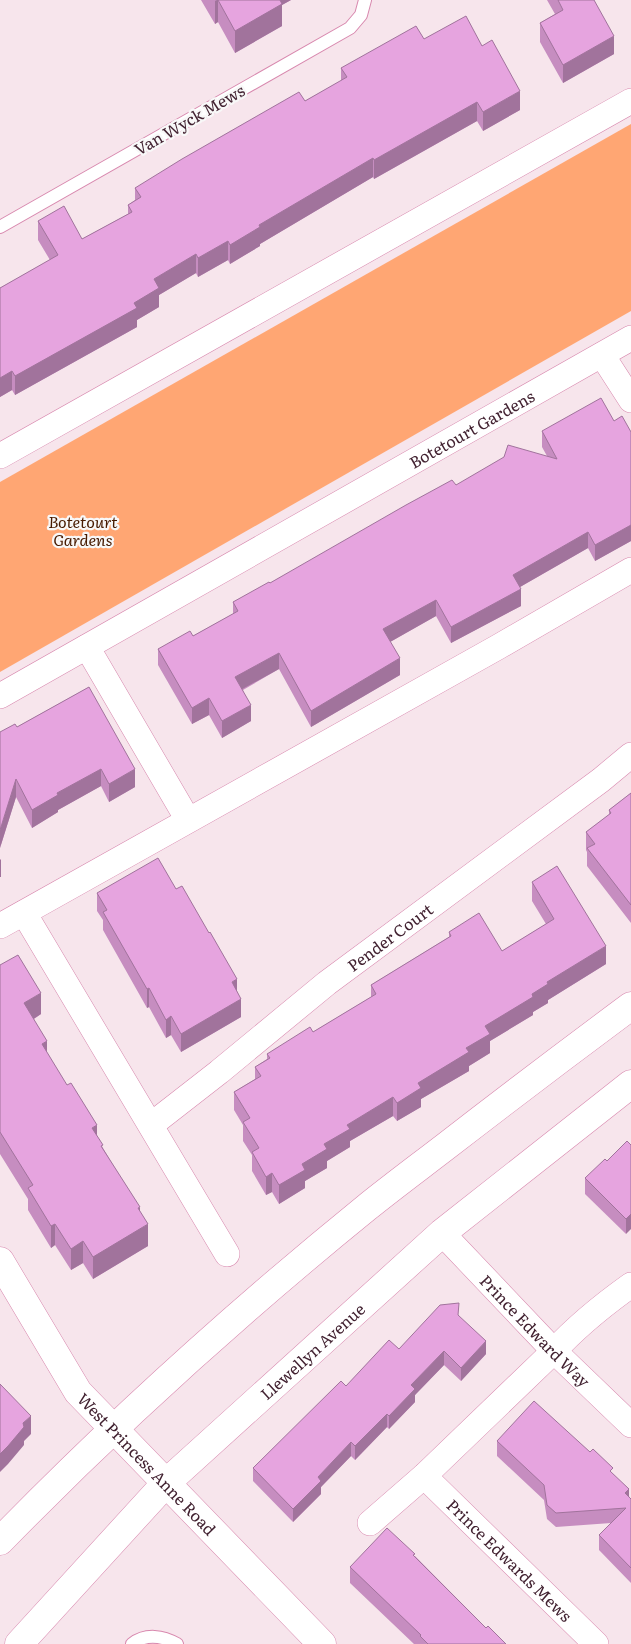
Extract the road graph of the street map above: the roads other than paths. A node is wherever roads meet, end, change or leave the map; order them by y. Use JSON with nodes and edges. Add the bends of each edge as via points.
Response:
{"nodes":[{"id":1,"x":365,"y":0,"type":"edge"},
{"id":2,"x":631,"y":101,"type":"edge"},
{"id":3,"x":0,"y":227,"type":"edge"},
{"id":4,"x":631,"y":338,"type":"edge"},
{"id":5,"x":602,"y":355,"type":"junction"},
{"id":6,"x":631,"y":400,"type":"edge"},
{"id":7,"x":0,"y":456,"type":"edge"},
{"id":8,"x":631,"y":570,"type":"edge"},
{"id":9,"x":88,"y":647,"type":"junction"},
{"id":10,"x":0,"y":696,"type":"edge"},
{"id":11,"x":631,"y":755,"type":"edge"},
{"id":12,"x":188,"y":820,"type":"junction"},
{"id":13,"x":24,"y":912,"type":"junction"},
{"id":14,"x":0,"y":926,"type":"edge"},
{"id":15,"x":631,"y":1006,"type":"edge"},
{"id":16,"x":631,"y":1084,"type":"edge"},
{"id":17,"x":151,"y":1125,"type":"junction"},
{"id":18,"x":442,"y":1233,"type":"junction"},
{"id":19,"x":227,"y":1254,"type":"dead end"},
{"id":20,"x":0,"y":1261,"type":"edge"},
{"id":21,"x":631,"y":1285,"type":"edge"},
{"id":22,"x":554,"y":1351,"type":"junction"},
{"id":23,"x":631,"y":1425,"type":"edge"},
{"id":24,"x":115,"y":1430,"type":"junction"},
{"id":25,"x":424,"y":1476,"type":"junction"},
{"id":26,"x":166,"y":1483,"type":"junction"},
{"id":27,"x":370,"y":1524,"type":"dead end"},
{"id":28,"x":0,"y":1541,"type":"edge"},
{"id":29,"x":19,"y":1644,"type":"edge"},
{"id":30,"x":132,"y":1644,"type":"edge"},
{"id":31,"x":177,"y":1644,"type":"edge"},
{"id":32,"x":322,"y":1644,"type":"edge"},
{"id":33,"x":596,"y":1644,"type":"edge"}],
"edges":[{"from":1,"to":3,"type":"lane","name":"Van Wyck Mews","via":[[361,15],[350,28]]},
{"from":2,"to":7,"type":"street"},
{"from":4,"to":5,"type":"street","name":"Botetourt Gardens"},
{"from":5,"to":6,"type":"street"},
{"from":5,"to":9,"type":"street","name":"Botetourt Gardens"},
{"from":8,"to":12,"type":"street"},
{"from":9,"to":10,"type":"street","name":"Botetourt Gardens"},
{"from":9,"to":12,"type":"street"},
{"from":11,"to":17,"type":"street","name":"Pender Court","via":[[327,983]]},
{"from":12,"to":13,"type":"street"},
{"from":13,"to":14,"type":"street"},
{"from":13,"to":17,"type":"street"},
{"from":15,"to":24,"type":"street","via":[[367,1207],[200,1349]]},
{"from":16,"to":18,"type":"street","name":"Llewellyn Avenue"},
{"from":17,"to":19,"type":"street"},
{"from":18,"to":22,"type":"street","name":"Prince Edward Way"},
{"from":18,"to":26,"type":"street","name":"Llewellyn Avenue"},
{"from":20,"to":24,"type":"street","name":"West Princess Anne Road","via":[[78,1392]]},
{"from":21,"to":22,"type":"street","via":[[576,1328]]},
{"from":22,"to":23,"type":"street","name":"Prince Edward Way"},
{"from":22,"to":25,"type":"street"},
{"from":24,"to":26,"type":"street","name":"West Princess Anne Road"},
{"from":24,"to":28,"type":"street"},
{"from":25,"to":27,"type":"street"},
{"from":25,"to":33,"type":"street","name":"Prince Edwards Mews"},
{"from":26,"to":29,"type":"street","name":"Llewellyn Avenue"},
{"from":26,"to":32,"type":"street","name":"West Princess Anne Road"},
{"from":30,"to":31,"type":"lane","via":[[151,1636],[168,1638]]}]}
